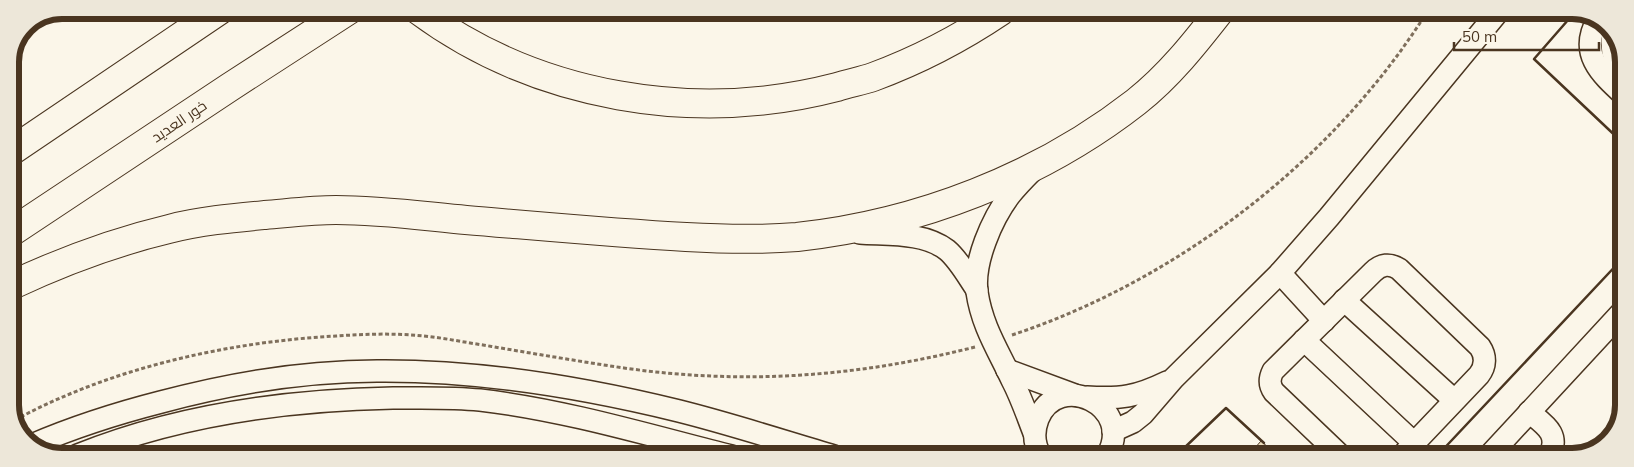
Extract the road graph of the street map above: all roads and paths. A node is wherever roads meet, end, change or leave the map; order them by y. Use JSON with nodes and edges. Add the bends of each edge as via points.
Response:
{"nodes":[{"id":1,"x":207,"y":19,"type":"edge"},
{"id":2,"x":335,"y":19,"type":"edge"},
{"id":3,"x":430,"y":19,"type":"edge"},
{"id":4,"x":989,"y":19,"type":"edge"},
{"id":5,"x":1214,"y":19,"type":"edge"},
{"id":6,"x":1422,"y":19,"type":"edge"},
{"id":7,"x":1492,"y":19,"type":"edge"},
{"id":8,"x":1595,"y":26,"type":"edge"},
{"id":9,"x":1612,"y":45,"type":"edge"},
{"id":10,"x":1615,"y":62,"type":"edge"},
{"id":11,"x":1615,"y":86,"type":"edge"},
{"id":12,"x":19,"y":146,"type":"edge"},
{"id":13,"x":1038,"y":164,"type":"junction"},
{"id":14,"x":19,"y":228,"type":"edge"},
{"id":15,"x":838,"y":231,"type":"junction"},
{"id":16,"x":1280,"y":273,"type":"junction"},
{"id":17,"x":19,"y":282,"type":"edge"},
{"id":18,"x":977,"y":290,"type":"junction"},
{"id":19,"x":1344,"y":300,"type":"junction"},
{"id":20,"x":1615,"y":319,"type":"edge"},
{"id":21,"x":1324,"y":321,"type":"junction"},
{"id":22,"x":1304,"y":340,"type":"junction"},
{"id":23,"x":992,"y":342,"type":"junction"},
{"id":24,"x":1007,"y":370,"type":"junction"},
{"id":25,"x":1174,"y":378,"type":"junction"},
{"id":26,"x":1081,"y":396,"type":"junction"},
{"id":27,"x":1454,"y":400,"type":"junction"},
{"id":28,"x":1529,"y":412,"type":"junction"},
{"id":29,"x":21,"y":417,"type":"edge"},
{"id":30,"x":1113,"y":434,"type":"junction"},
{"id":31,"x":40,"y":442,"type":"edge"},
{"id":32,"x":96,"y":448,"type":"edge"},
{"id":33,"x":698,"y":448,"type":"edge"},
{"id":34,"x":806,"y":448,"type":"edge"},
{"id":35,"x":1034,"y":448,"type":"edge"},
{"id":36,"x":1111,"y":448,"type":"edge"},
{"id":37,"x":1119,"y":448,"type":"edge"},
{"id":38,"x":1333,"y":448,"type":"edge"},
{"id":39,"x":1405,"y":448,"type":"edge"},
{"id":40,"x":1409,"y":448,"type":"edge"},
{"id":41,"x":1496,"y":448,"type":"edge"},
{"id":42,"x":1552,"y":448,"type":"edge"}],
"edges":[{"from":1,"to":12,"type":"highway"},
{"from":2,"to":14,"type":"highway","name":"خور العديد"},
{"from":3,"to":4,"type":"highway","via":[[508,63],[557,81],[609,94],[707,104],[762,101],[816,92],[872,77],[917,60]]},
{"from":5,"to":13,"type":"highway","via":[[1185,56],[1138,101]]},
{"from":6,"to":23,"type":"path","via":[[1390,66],[1320,144],[1251,205],[1179,257],[1092,304]]},
{"from":7,"to":16,"type":"street"},
{"from":8,"to":11,"type":"street","via":[[1590,40],[1593,60],[1598,70]]},
{"from":9,"to":10,"type":"street"},
{"from":13,"to":15,"type":"highway","via":[[979,192],[930,210]]},
{"from":13,"to":18,"type":"street","via":[[1009,197],[985,240]]},
{"from":15,"to":17,"type":"highway","via":[[794,237],[687,238],[387,213],[291,212],[228,218],[170,229],[95,250]]},
{"from":15,"to":18,"type":"street","via":[[916,237],[934,243],[948,250]]},
{"from":16,"to":21,"type":"street"},
{"from":16,"to":25,"type":"street"},
{"from":18,"to":23,"type":"street"},
{"from":19,"to":21,"type":"street"},
{"from":19,"to":27,"type":"street"},
{"from":19,"to":27,"type":"street","via":[[1376,268],[1390,265],[1399,270],[1483,351],[1482,371]]},
{"from":20,"to":28,"type":"street"},
{"from":21,"to":22,"type":"street"},
{"from":22,"to":38,"type":"street","via":[[1273,371],[1269,382],[1274,392]]},
{"from":22,"to":39,"type":"street"},
{"from":23,"to":24,"type":"street"},
{"from":23,"to":29,"type":"path","via":[[889,366],[779,378],[666,373],[424,336],[318,337],[218,350],[129,372],[84,387]]},
{"from":24,"to":26,"type":"street"},
{"from":24,"to":35,"type":"street"},
{"from":25,"to":26,"type":"street","via":[[1136,395],[1111,399]]},
{"from":25,"to":30,"type":"street","via":[[1143,414]]},
{"from":26,"to":30,"type":"street","via":[[1097,402],[1105,410],[1111,420]]},
{"from":26,"to":35,"type":"street","via":[[1058,398],[1044,409],[1039,416]]},
{"from":27,"to":40,"type":"street"},
{"from":28,"to":41,"type":"street"},
{"from":28,"to":42,"type":"street","via":[[1549,428]]},
{"from":30,"to":36,"type":"street"},
{"from":30,"to":37,"type":"street"},
{"from":31,"to":34,"type":"street","via":[[121,413],[210,390],[281,378],[377,371],[475,376],[610,396]]},
{"from":32,"to":33,"type":"street","via":[[180,421],[270,406],[354,399],[425,398],[479,400],[555,413]]}]}
